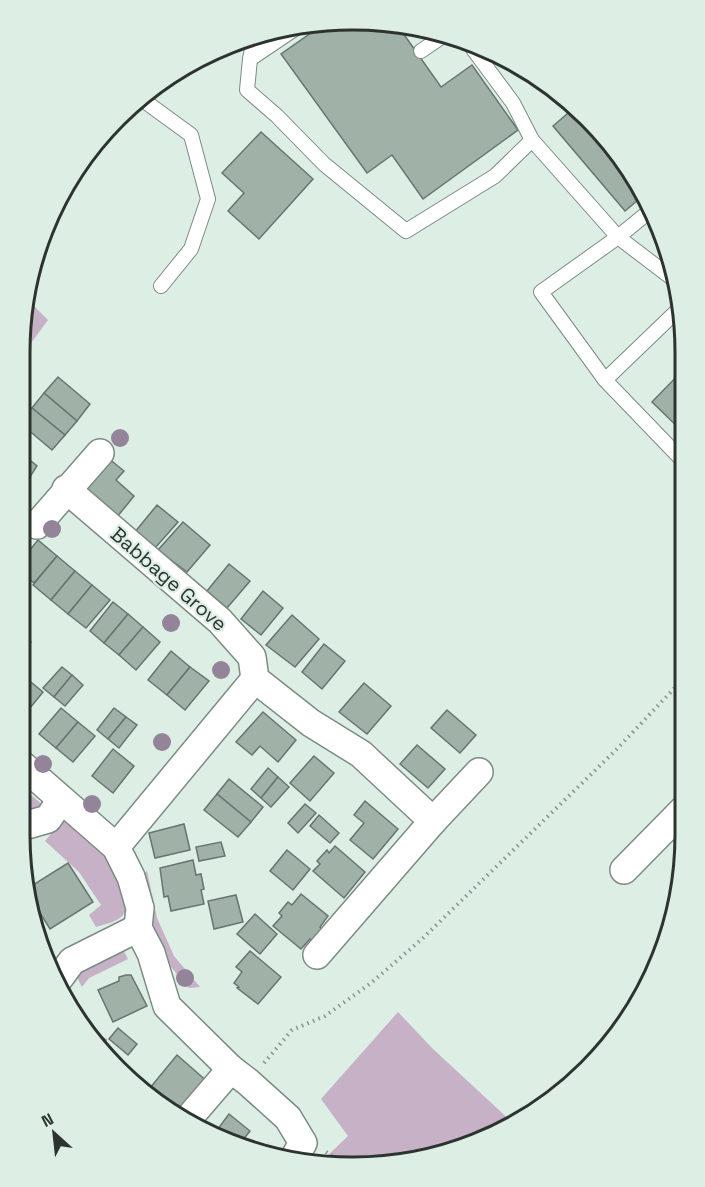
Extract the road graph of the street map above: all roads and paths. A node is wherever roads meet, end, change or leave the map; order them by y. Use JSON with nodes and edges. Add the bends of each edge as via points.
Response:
{"nodes":[{"id":1,"x":280,"y":38,"type":"edge"},
{"id":2,"x":436,"y":41,"type":"edge"},
{"id":3,"x":252,"y":46,"type":"edge"},
{"id":4,"x":422,"y":51,"type":"dead end"},
{"id":5,"x":478,"y":56,"type":"edge"},
{"id":6,"x":249,"y":59,"type":"junction"},
{"id":7,"x":148,"y":104,"type":"edge"},
{"id":8,"x":532,"y":140,"type":"junction"},
{"id":9,"x":644,"y":215,"type":"edge"},
{"id":10,"x":618,"y":237,"type":"junction"},
{"id":11,"x":665,"y":273,"type":"edge"},
{"id":12,"x":161,"y":286,"type":"dead end"},
{"id":13,"x":672,"y":315,"type":"edge"},
{"id":14,"x":605,"y":380,"type":"junction"},
{"id":15,"x":100,"y":453,"type":"dead end"},
{"id":16,"x":675,"y":453,"type":"edge"},
{"id":17,"x":66,"y":489,"type":"junction"},
{"id":18,"x":37,"y":525,"type":"dead end"},
{"id":19,"x":255,"y":679,"type":"junction"},
{"id":20,"x":675,"y":688,"type":"edge"},
{"id":21,"x":30,"y":772,"type":"edge"},
{"id":22,"x":479,"y":772,"type":"dead end"},
{"id":23,"x":61,"y":800,"type":"junction"},
{"id":24,"x":675,"y":818,"type":"edge"},
{"id":25,"x":432,"y":821,"type":"junction"},
{"id":26,"x":30,"y":824,"type":"edge"},
{"id":27,"x":116,"y":847,"type":"junction"},
{"id":28,"x":624,"y":870,"type":"dead end"},
{"id":29,"x":138,"y":928,"type":"junction"},
{"id":30,"x":316,"y":954,"type":"dead end"},
{"id":31,"x":62,"y":974,"type":"edge"},
{"id":32,"x":240,"y":1076,"type":"junction"},
{"id":33,"x":193,"y":1115,"type":"edge"},
{"id":34,"x":298,"y":1152,"type":"edge"}],
"edges":[{"from":1,"to":6,"type":"lane"},
{"from":2,"to":4,"type":"lane"},
{"from":3,"to":6,"type":"lane"},
{"from":5,"to":8,"type":"lane","via":[[513,103]]},
{"from":6,"to":8,"type":"lane","via":[[248,90],[324,164],[406,231],[495,176]]},
{"from":7,"to":12,"type":"lane","via":[[191,135],[208,199],[191,249]]},
{"from":8,"to":10,"type":"lane"},
{"from":9,"to":10,"type":"lane"},
{"from":10,"to":11,"type":"lane"},
{"from":10,"to":14,"type":"lane","via":[[541,292]]},
{"from":13,"to":14,"type":"lane"},
{"from":14,"to":16,"type":"lane"},
{"from":15,"to":17,"type":"street"},
{"from":17,"to":18,"type":"street"},
{"from":17,"to":19,"type":"street","name":"Babbage Grove","via":[[220,621],[252,657]]},
{"from":19,"to":25,"type":"street","via":[[311,723],[361,754]]},
{"from":19,"to":27,"type":"street"},
{"from":20,"to":32,"type":"path","via":[[422,939],[325,1016],[292,1030]]},
{"from":21,"to":23,"type":"street"},
{"from":22,"to":25,"type":"street"},
{"from":23,"to":26,"type":"street","via":[[48,819]]},
{"from":23,"to":27,"type":"street"},
{"from":24,"to":28,"type":"street"},
{"from":25,"to":30,"type":"street"},
{"from":27,"to":29,"type":"street","via":[[140,908]]},
{"from":29,"to":31,"type":"street","via":[[72,961]]},
{"from":29,"to":32,"type":"street","via":[[151,952],[167,1006]]},
{"from":32,"to":33,"type":"street"},
{"from":32,"to":34,"type":"street","via":[[288,1118],[303,1143]]}]}
